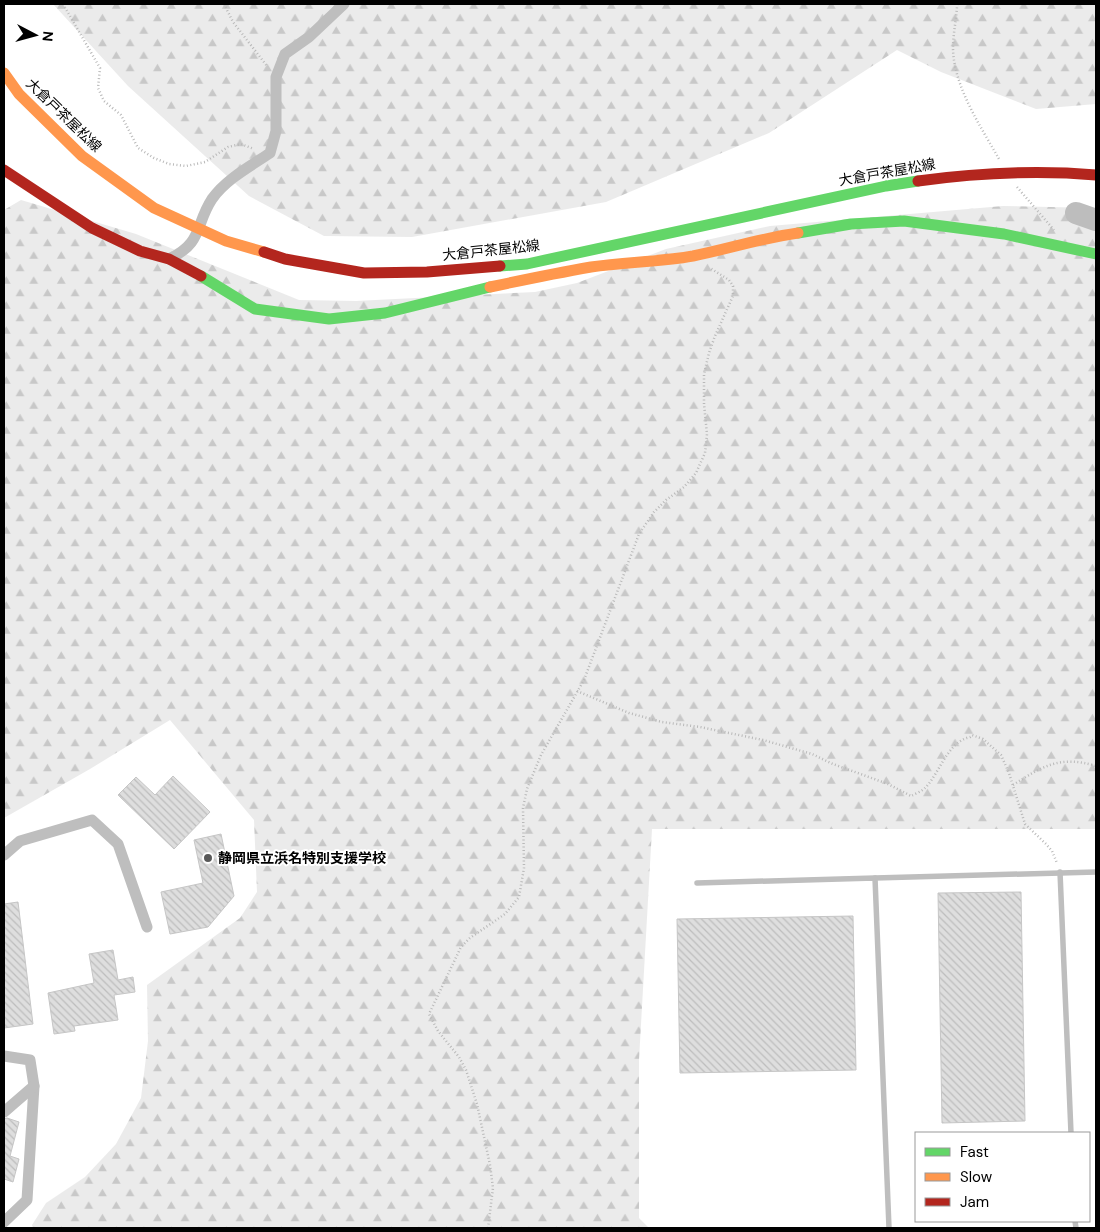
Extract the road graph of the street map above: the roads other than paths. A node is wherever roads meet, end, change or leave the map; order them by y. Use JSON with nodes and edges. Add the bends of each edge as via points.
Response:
{"nodes":[{"id":1,"x":344,"y":4,"type":"edge"},
{"id":2,"x":4,"y":73,"type":"edge"},
{"id":3,"x":4,"y":170,"type":"edge"},
{"id":4,"x":1096,"y":175,"type":"edge"},
{"id":5,"x":199,"y":228,"type":"junction"},
{"id":6,"x":1096,"y":254,"type":"edge"},
{"id":7,"x":169,"y":260,"type":"junction"},
{"id":8,"x":4,"y":855,"type":"edge"},
{"id":9,"x":1060,"y":872,"type":"junction"},
{"id":10,"x":1096,"y":872,"type":"edge"},
{"id":11,"x":875,"y":878,"type":"junction"},
{"id":12,"x":697,"y":883,"type":"dead end"},
{"id":13,"x":147,"y":927,"type":"dead end"},
{"id":14,"x":4,"y":1056,"type":"edge"},
{"id":15,"x":34,"y":1086,"type":"junction"},
{"id":16,"x":4,"y":1112,"type":"edge"},
{"id":17,"x":1071,"y":1132,"type":"edge"},
{"id":18,"x":4,"y":1222,"type":"edge"},
{"id":19,"x":889,"y":1228,"type":"edge"}],
"edges":[{"from":1,"to":5,"type":"street","via":[[309,37],[284,54],[276,77],[276,131],[270,154],[232,179],[213,198]]},
{"from":2,"to":5,"type":"street","name":"大倉戸茶屋松線","via":[[20,94],[82,156],[154,208]]},
{"from":3,"to":7,"type":"street","via":[[92,228],[140,251]]},
{"from":4,"to":5,"type":"street","name":"大倉戸茶屋松線","via":[[1072,172],[944,177],[886,186],[527,264],[427,272],[364,273],[285,259],[226,241]]},
{"from":5,"to":7,"type":"street","via":[[195,240],[181,254]]},
{"from":6,"to":7,"type":"street","via":[[1004,234],[904,221],[851,224],[776,236],[692,256],[592,268],[491,287],[385,313],[329,319],[254,309]]},
{"from":8,"to":13,"type":"street","via":[[20,841],[92,820],[118,844]]},
{"from":9,"to":10,"type":"lane"},
{"from":9,"to":11,"type":"lane"},
{"from":9,"to":17,"type":"lane"},
{"from":11,"to":12,"type":"lane"},
{"from":11,"to":19,"type":"lane"},
{"from":14,"to":15,"type":"street","via":[[30,1060]]},
{"from":15,"to":16,"type":"street"},
{"from":15,"to":18,"type":"street","via":[[27,1200]]}]}
